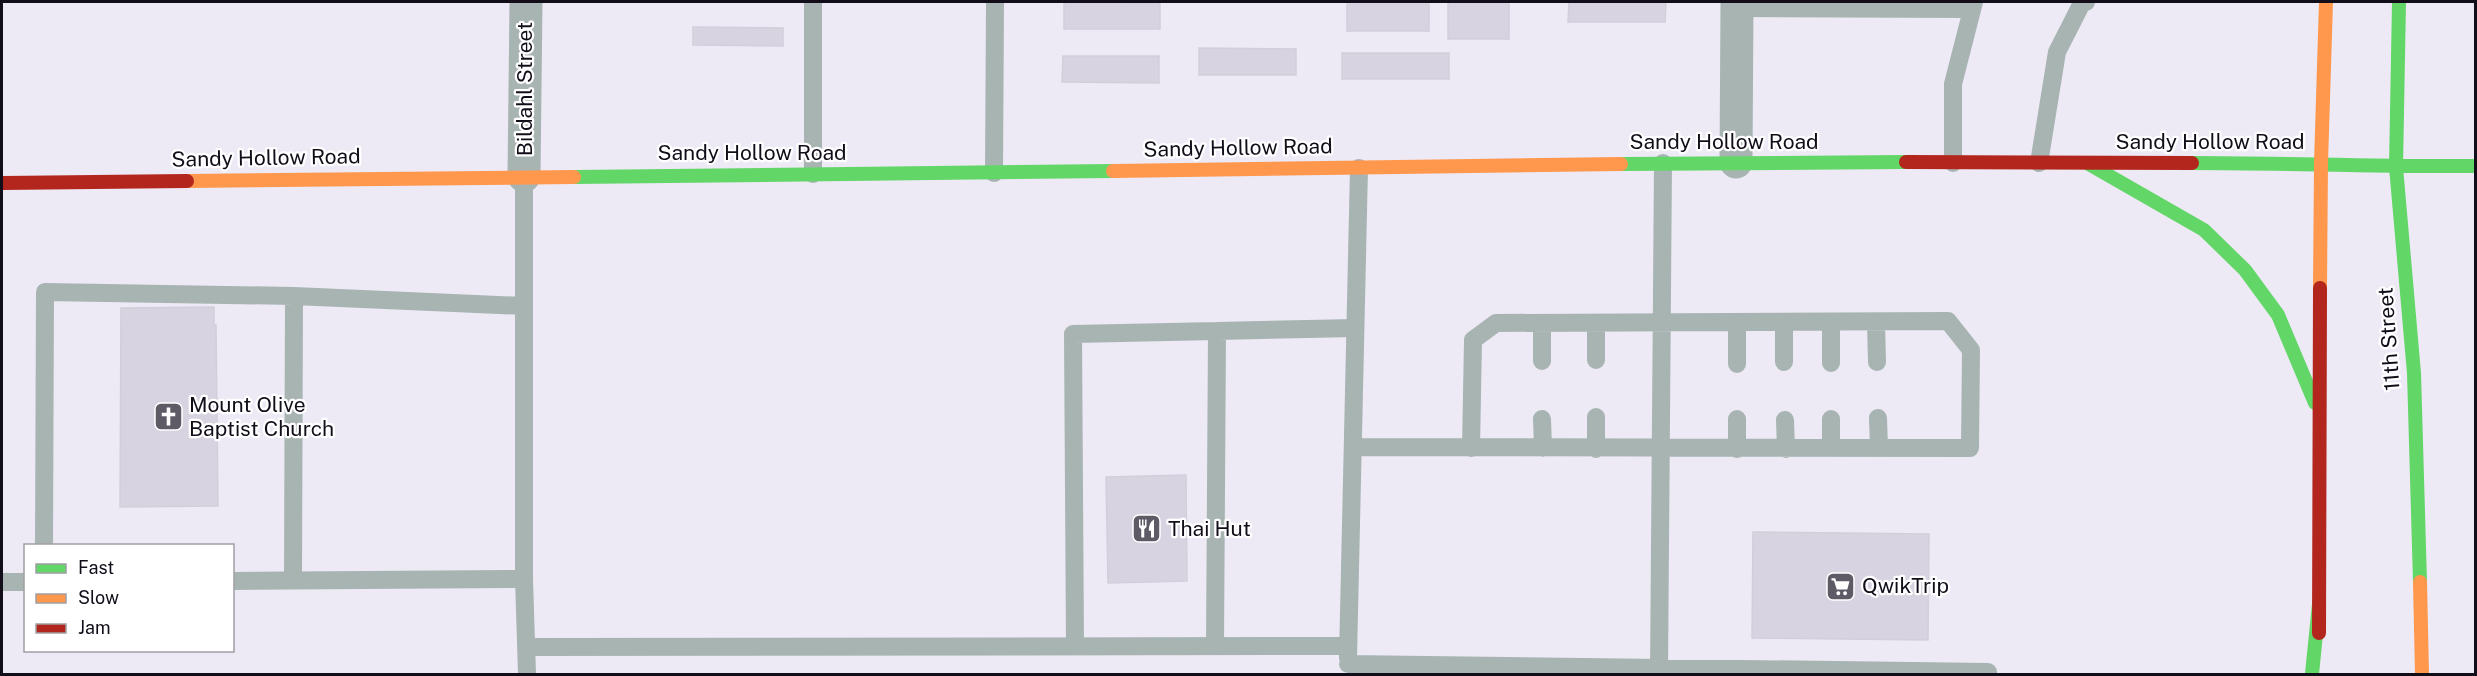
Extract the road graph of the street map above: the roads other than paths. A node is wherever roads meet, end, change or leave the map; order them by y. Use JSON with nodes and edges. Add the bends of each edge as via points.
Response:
{"nodes":[{"id":1,"x":526,"y":2,"type":"edge"},
{"id":2,"x":813,"y":2,"type":"edge"},
{"id":3,"x":995,"y":2,"type":"edge"},
{"id":4,"x":2086,"y":2,"type":"edge"},
{"id":5,"x":2326,"y":2,"type":"edge"},
{"id":6,"x":2399,"y":2,"type":"edge"},
{"id":7,"x":1737,"y":5,"type":"edge"},
{"id":8,"x":1840,"y":5,"type":"edge"},
{"id":9,"x":1973,"y":5,"type":"edge"},
{"id":10,"x":1736,"y":162,"type":"junction"},
{"id":11,"x":1953,"y":163,"type":"junction"},
{"id":12,"x":1663,"y":164,"type":"junction"},
{"id":13,"x":2039,"y":164,"type":"junction"},
{"id":14,"x":2087,"y":164,"type":"junction"},
{"id":15,"x":2321,"y":164,"type":"junction"},
{"id":16,"x":2475,"y":166,"type":"edge"},
{"id":17,"x":2396,"y":167,"type":"junction"},
{"id":18,"x":1359,"y":168,"type":"junction"},
{"id":19,"x":994,"y":173,"type":"junction"},
{"id":20,"x":813,"y":174,"type":"junction"},
{"id":21,"x":524,"y":176,"type":"junction"},
{"id":22,"x":2,"y":183,"type":"edge"},
{"id":23,"x":294,"y":296,"type":"junction"},
{"id":24,"x":524,"y":306,"type":"junction"},
{"id":25,"x":1737,"y":322,"type":"junction"},
{"id":26,"x":1784,"y":322,"type":"junction"},
{"id":27,"x":1831,"y":322,"type":"junction"},
{"id":28,"x":1876,"y":322,"type":"junction"},
{"id":29,"x":1596,"y":323,"type":"junction"},
{"id":30,"x":1662,"y":323,"type":"junction"},
{"id":31,"x":1542,"y":324,"type":"junction"},
{"id":32,"x":1355,"y":328,"type":"junction"},
{"id":33,"x":1217,"y":331,"type":"junction"},
{"id":34,"x":1596,"y":360,"type":"dead end"},
{"id":35,"x":1542,"y":361,"type":"dead end"},
{"id":36,"x":1784,"y":362,"type":"dead end"},
{"id":37,"x":1877,"y":362,"type":"dead end"},
{"id":38,"x":1831,"y":363,"type":"dead end"},
{"id":39,"x":1737,"y":364,"type":"dead end"},
{"id":40,"x":2320,"y":415,"type":"junction"},
{"id":41,"x":1596,"y":417,"type":"dead end"},
{"id":42,"x":1878,"y":418,"type":"dead end"},
{"id":43,"x":1542,"y":419,"type":"dead end"},
{"id":44,"x":1737,"y":419,"type":"dead end"},
{"id":45,"x":1831,"y":419,"type":"dead end"},
{"id":46,"x":1785,"y":420,"type":"dead end"},
{"id":47,"x":1353,"y":447,"type":"junction"},
{"id":48,"x":1471,"y":448,"type":"junction"},
{"id":49,"x":1543,"y":448,"type":"junction"},
{"id":50,"x":1831,"y":448,"type":"junction"},
{"id":51,"x":1880,"y":448,"type":"junction"},
{"id":52,"x":1596,"y":449,"type":"junction"},
{"id":53,"x":1661,"y":449,"type":"junction"},
{"id":54,"x":1737,"y":449,"type":"junction"},
{"id":55,"x":1786,"y":449,"type":"junction"},
{"id":56,"x":44,"y":544,"type":"edge"},
{"id":57,"x":524,"y":579,"type":"junction"},
{"id":58,"x":293,"y":580,"type":"junction"},
{"id":59,"x":234,"y":581,"type":"edge"},
{"id":60,"x":2,"y":582,"type":"edge"},
{"id":61,"x":24,"y":582,"type":"edge"},
{"id":62,"x":2319,"y":604,"type":"junction"},
{"id":63,"x":1075,"y":645,"type":"junction"},
{"id":64,"x":1215,"y":645,"type":"junction"},
{"id":65,"x":1348,"y":645,"type":"junction"},
{"id":66,"x":527,"y":647,"type":"junction"},
{"id":67,"x":1348,"y":670,"type":"edge"},
{"id":68,"x":1412,"y":670,"type":"edge"},
{"id":69,"x":1659,"y":671,"type":"edge"},
{"id":70,"x":527,"y":675,"type":"edge"},
{"id":71,"x":1988,"y":675,"type":"edge"},
{"id":72,"x":2312,"y":675,"type":"edge"},
{"id":73,"x":2319,"y":675,"type":"edge"},
{"id":74,"x":2422,"y":675,"type":"edge"}],
"edges":[{"from":1,"to":21,"type":"street","name":"Bildahl Street"},
{"from":2,"to":20,"type":"lane"},
{"from":3,"to":19,"type":"lane"},
{"from":4,"to":13,"type":"lane","via":[[2057,52]]},
{"from":5,"to":15,"type":"main road"},
{"from":6,"to":17,"type":"main road","name":"11th Street"},
{"from":7,"to":8,"type":"lane"},
{"from":7,"to":10,"type":"street"},
{"from":8,"to":9,"type":"lane"},
{"from":9,"to":11,"type":"lane","via":[[1953,84]]},
{"from":10,"to":11,"type":"main road","name":"Sandy Hollow Road"},
{"from":10,"to":12,"type":"main road","name":"Sandy Hollow Road"},
{"from":11,"to":13,"type":"main road","name":"Sandy Hollow Road"},
{"from":12,"to":18,"type":"main road","name":"Sandy Hollow Road"},
{"from":12,"to":30,"type":"lane"},
{"from":13,"to":14,"type":"main road","name":"Sandy Hollow Road"},
{"from":14,"to":15,"type":"main road","name":"Sandy Hollow Road"},
{"from":14,"to":40,"type":"main road","via":[[2204,230],[2245,270],[2278,315]]},
{"from":15,"to":17,"type":"main road","name":"Sandy Hollow Road"},
{"from":15,"to":40,"type":"main road"},
{"from":16,"to":17,"type":"main road","name":"Sandy Hollow Road"},
{"from":17,"to":74,"type":"main road","name":"11th Street","via":[[2414,374]]},
{"from":18,"to":19,"type":"main road","name":"Sandy Hollow Road"},
{"from":18,"to":32,"type":"lane"},
{"from":19,"to":20,"type":"main road","name":"Sandy Hollow Road"},
{"from":20,"to":21,"type":"main road","name":"Sandy Hollow Road"},
{"from":21,"to":22,"type":"main road","name":"Sandy Hollow Road"},
{"from":21,"to":24,"type":"lane"},
{"from":23,"to":24,"type":"lane"},
{"from":23,"to":56,"type":"lane","via":[[45,292]]},
{"from":23,"to":58,"type":"lane"},
{"from":24,"to":57,"type":"lane"},
{"from":25,"to":26,"type":"lane"},
{"from":25,"to":30,"type":"lane"},
{"from":25,"to":39,"type":"lane"},
{"from":26,"to":27,"type":"lane"},
{"from":26,"to":36,"type":"lane"},
{"from":27,"to":28,"type":"lane"},
{"from":27,"to":38,"type":"lane"},
{"from":28,"to":37,"type":"lane"},
{"from":28,"to":51,"type":"lane","via":[[1948,321],[1971,351],[1970,448]]},
{"from":29,"to":30,"type":"lane"},
{"from":29,"to":31,"type":"lane"},
{"from":29,"to":34,"type":"lane"},
{"from":30,"to":53,"type":"lane"},
{"from":31,"to":35,"type":"lane"},
{"from":31,"to":48,"type":"lane","via":[[1496,324],[1473,340]]},
{"from":32,"to":33,"type":"lane"},
{"from":32,"to":47,"type":"lane"},
{"from":33,"to":63,"type":"lane","via":[[1073,334]]},
{"from":33,"to":64,"type":"lane"},
{"from":40,"to":62,"type":"main road"},
{"from":41,"to":52,"type":"lane"},
{"from":42,"to":51,"type":"lane"},
{"from":43,"to":49,"type":"lane"},
{"from":44,"to":54,"type":"lane"},
{"from":45,"to":50,"type":"lane"},
{"from":46,"to":55,"type":"lane"},
{"from":47,"to":48,"type":"lane"},
{"from":47,"to":65,"type":"lane"},
{"from":48,"to":49,"type":"lane"},
{"from":49,"to":52,"type":"lane"},
{"from":50,"to":51,"type":"lane"},
{"from":50,"to":55,"type":"lane"},
{"from":52,"to":53,"type":"lane"},
{"from":53,"to":54,"type":"lane"},
{"from":53,"to":69,"type":"lane"},
{"from":54,"to":55,"type":"lane"},
{"from":57,"to":58,"type":"lane"},
{"from":57,"to":66,"type":"lane"},
{"from":58,"to":59,"type":"lane"},
{"from":60,"to":61,"type":"lane"},
{"from":62,"to":72,"type":"main road"},
{"from":62,"to":73,"type":"main road"},
{"from":63,"to":64,"type":"lane"},
{"from":63,"to":66,"type":"lane"},
{"from":64,"to":65,"type":"lane"},
{"from":65,"to":67,"type":"lane"},
{"from":66,"to":70,"type":"lane"},
{"from":67,"to":68,"type":"lane"},
{"from":68,"to":69,"type":"lane"},
{"from":69,"to":71,"type":"lane"}]}
